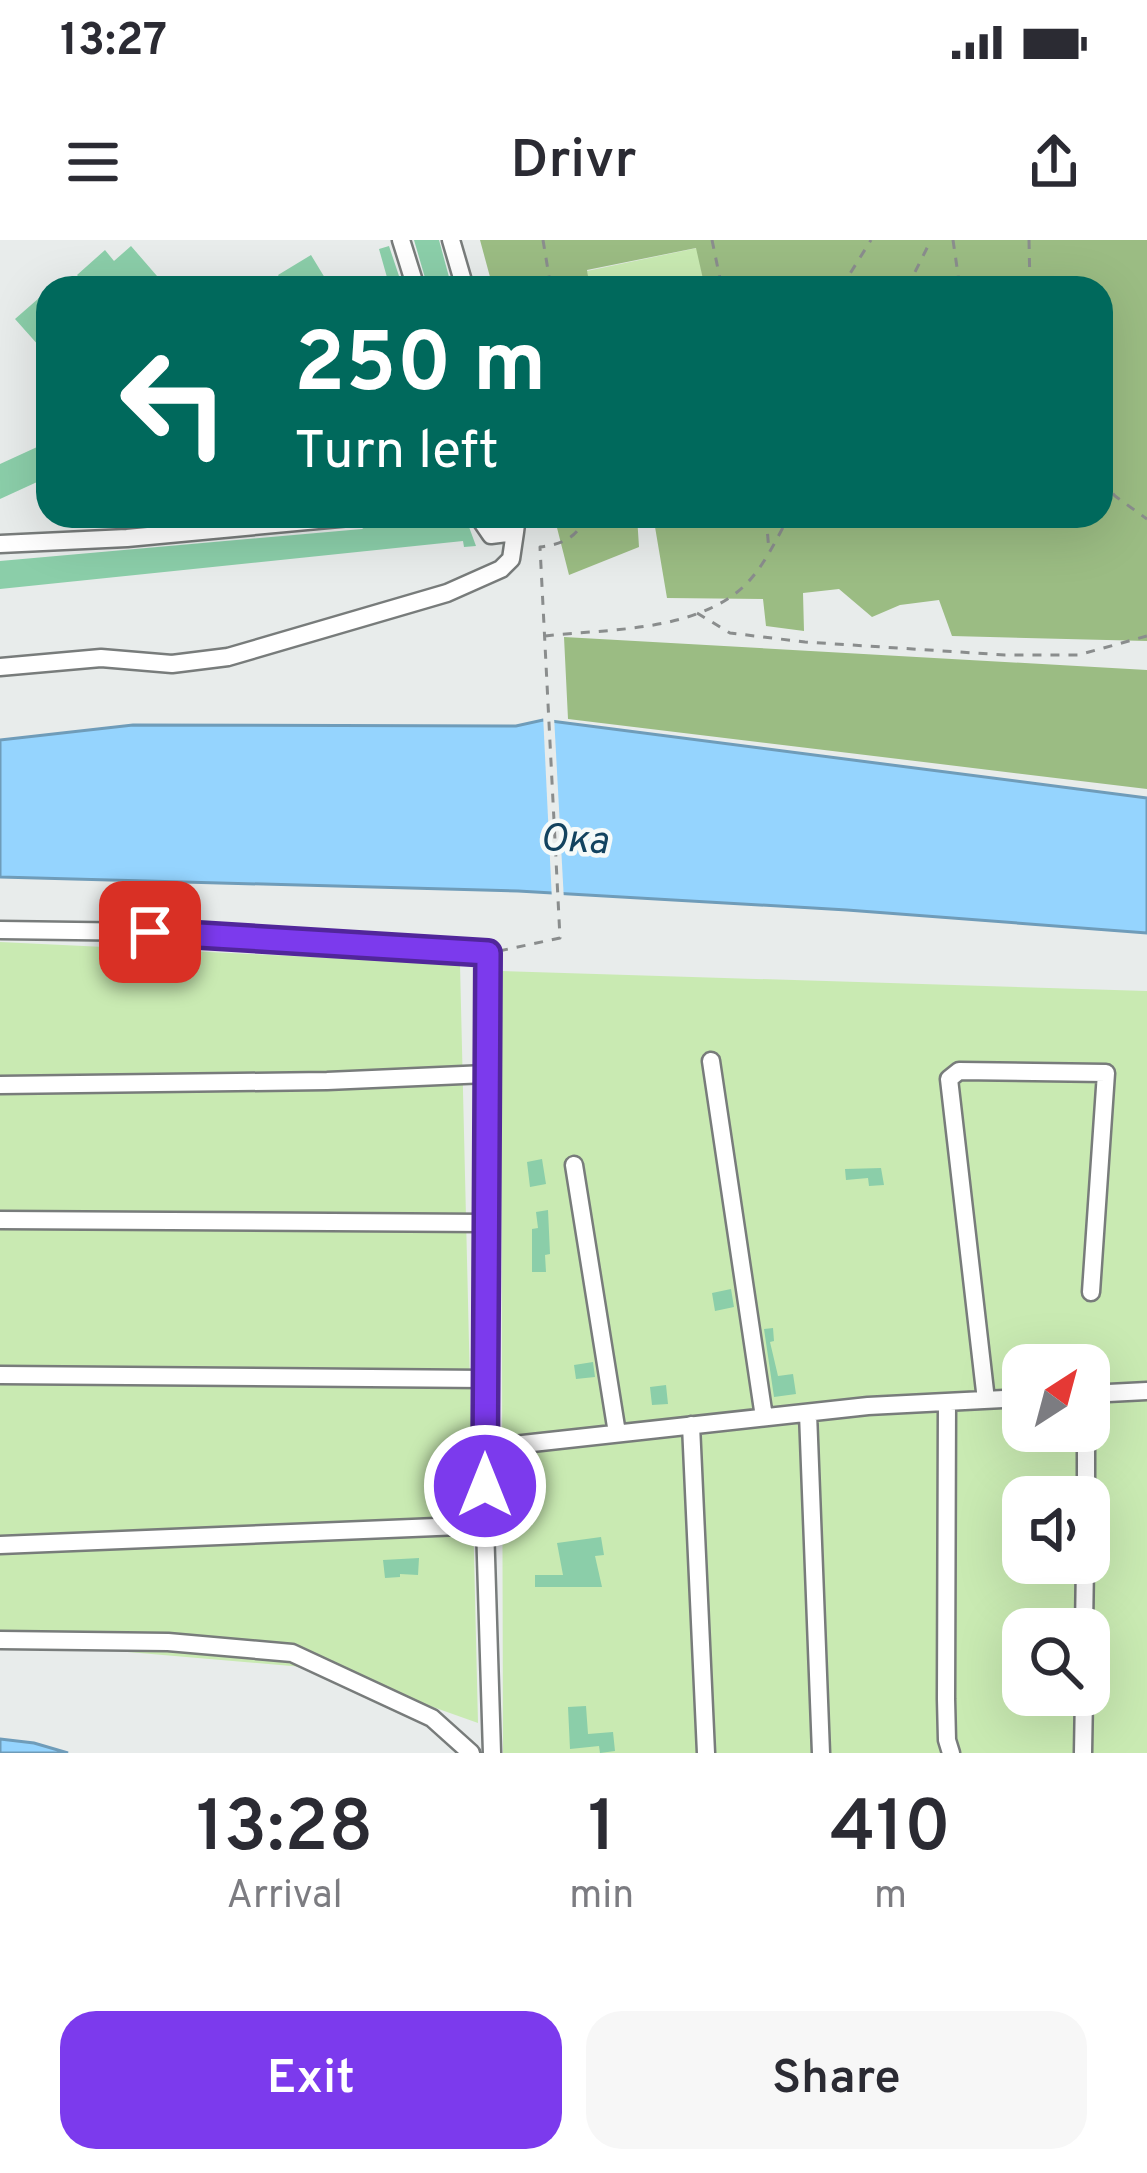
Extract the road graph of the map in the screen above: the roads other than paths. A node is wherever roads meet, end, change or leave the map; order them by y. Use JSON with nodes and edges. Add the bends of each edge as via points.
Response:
{"nodes":[{"id":1,"x":400,"y":240,"type":"edge"},
{"id":2,"x":451,"y":240,"type":"edge"},
{"id":3,"x":412,"y":276,"type":"edge"},
{"id":4,"x":462,"y":276,"type":"edge"},
{"id":5,"x":233,"y":528,"type":"edge"},
{"id":6,"x":515,"y":528,"type":"edge"},
{"id":7,"x":0,"y":544,"type":"edge"},
{"id":8,"x":0,"y":668,"type":"edge"},
{"id":9,"x":0,"y":930,"type":"edge"},
{"id":10,"x":711,"y":1061,"type":"dead end"},
{"id":11,"x":486,"y":1074,"type":"junction"},
{"id":12,"x":0,"y":1085,"type":"edge"},
{"id":13,"x":574,"y":1165,"type":"dead end"},
{"id":14,"x":0,"y":1220,"type":"edge"},
{"id":15,"x":486,"y":1223,"type":"junction"},
{"id":16,"x":1091,"y":1292,"type":"dead end"},
{"id":17,"x":0,"y":1375,"type":"edge"},
{"id":18,"x":485,"y":1379,"type":"junction"},
{"id":19,"x":1147,"y":1391,"type":"edge"},
{"id":20,"x":1110,"y":1393,"type":"edge"},
{"id":21,"x":1002,"y":1399,"type":"edge"},
{"id":22,"x":986,"y":1400,"type":"junction"},
{"id":23,"x":947,"y":1402,"type":"junction"},
{"id":24,"x":808,"y":1412,"type":"junction"},
{"id":25,"x":764,"y":1418,"type":"junction"},
{"id":26,"x":691,"y":1425,"type":"junction"},
{"id":27,"x":617,"y":1433,"type":"junction"},
{"id":28,"x":486,"y":1448,"type":"junction"},
{"id":29,"x":485,"y":1525,"type":"junction"},
{"id":30,"x":0,"y":1545,"type":"edge"},
{"id":31,"x":0,"y":1640,"type":"edge"},
{"id":32,"x":1084,"y":1716,"type":"edge"},
{"id":33,"x":470,"y":1753,"type":"edge"},
{"id":34,"x":492,"y":1753,"type":"edge"},
{"id":35,"x":706,"y":1753,"type":"edge"},
{"id":36,"x":821,"y":1753,"type":"edge"},
{"id":37,"x":951,"y":1753,"type":"edge"},
{"id":38,"x":1083,"y":1753,"type":"edge"}],
"edges":[{"from":1,"to":3,"type":"street"},
{"from":2,"to":4,"type":"street"},
{"from":5,"to":7,"type":"street"},
{"from":6,"to":8,"type":"street","via":[[511,559],[501,569],[447,593],[228,657]]},
{"from":9,"to":11,"type":"street","via":[[488,953]]},
{"from":10,"to":25,"type":"street"},
{"from":11,"to":12,"type":"street"},
{"from":11,"to":15,"type":"street"},
{"from":13,"to":27,"type":"street"},
{"from":14,"to":15,"type":"street"},
{"from":15,"to":18,"type":"street"},
{"from":16,"to":22,"type":"street","via":[[1106,1073],[959,1071],[949,1079]]},
{"from":17,"to":18,"type":"street"},
{"from":18,"to":28,"type":"street"},
{"from":19,"to":20,"type":"street"},
{"from":21,"to":22,"type":"street"},
{"from":22,"to":23,"type":"street"},
{"from":23,"to":24,"type":"street"},
{"from":23,"to":37,"type":"street"},
{"from":24,"to":25,"type":"street"},
{"from":24,"to":36,"type":"street"},
{"from":25,"to":26,"type":"street"},
{"from":26,"to":27,"type":"street"},
{"from":26,"to":35,"type":"street"},
{"from":27,"to":28,"type":"street"},
{"from":28,"to":29,"type":"street"},
{"from":29,"to":30,"type":"street"},
{"from":29,"to":34,"type":"street"},
{"from":31,"to":33,"type":"street","via":[[292,1653],[432,1718]]},
{"from":32,"to":38,"type":"street"}]}
